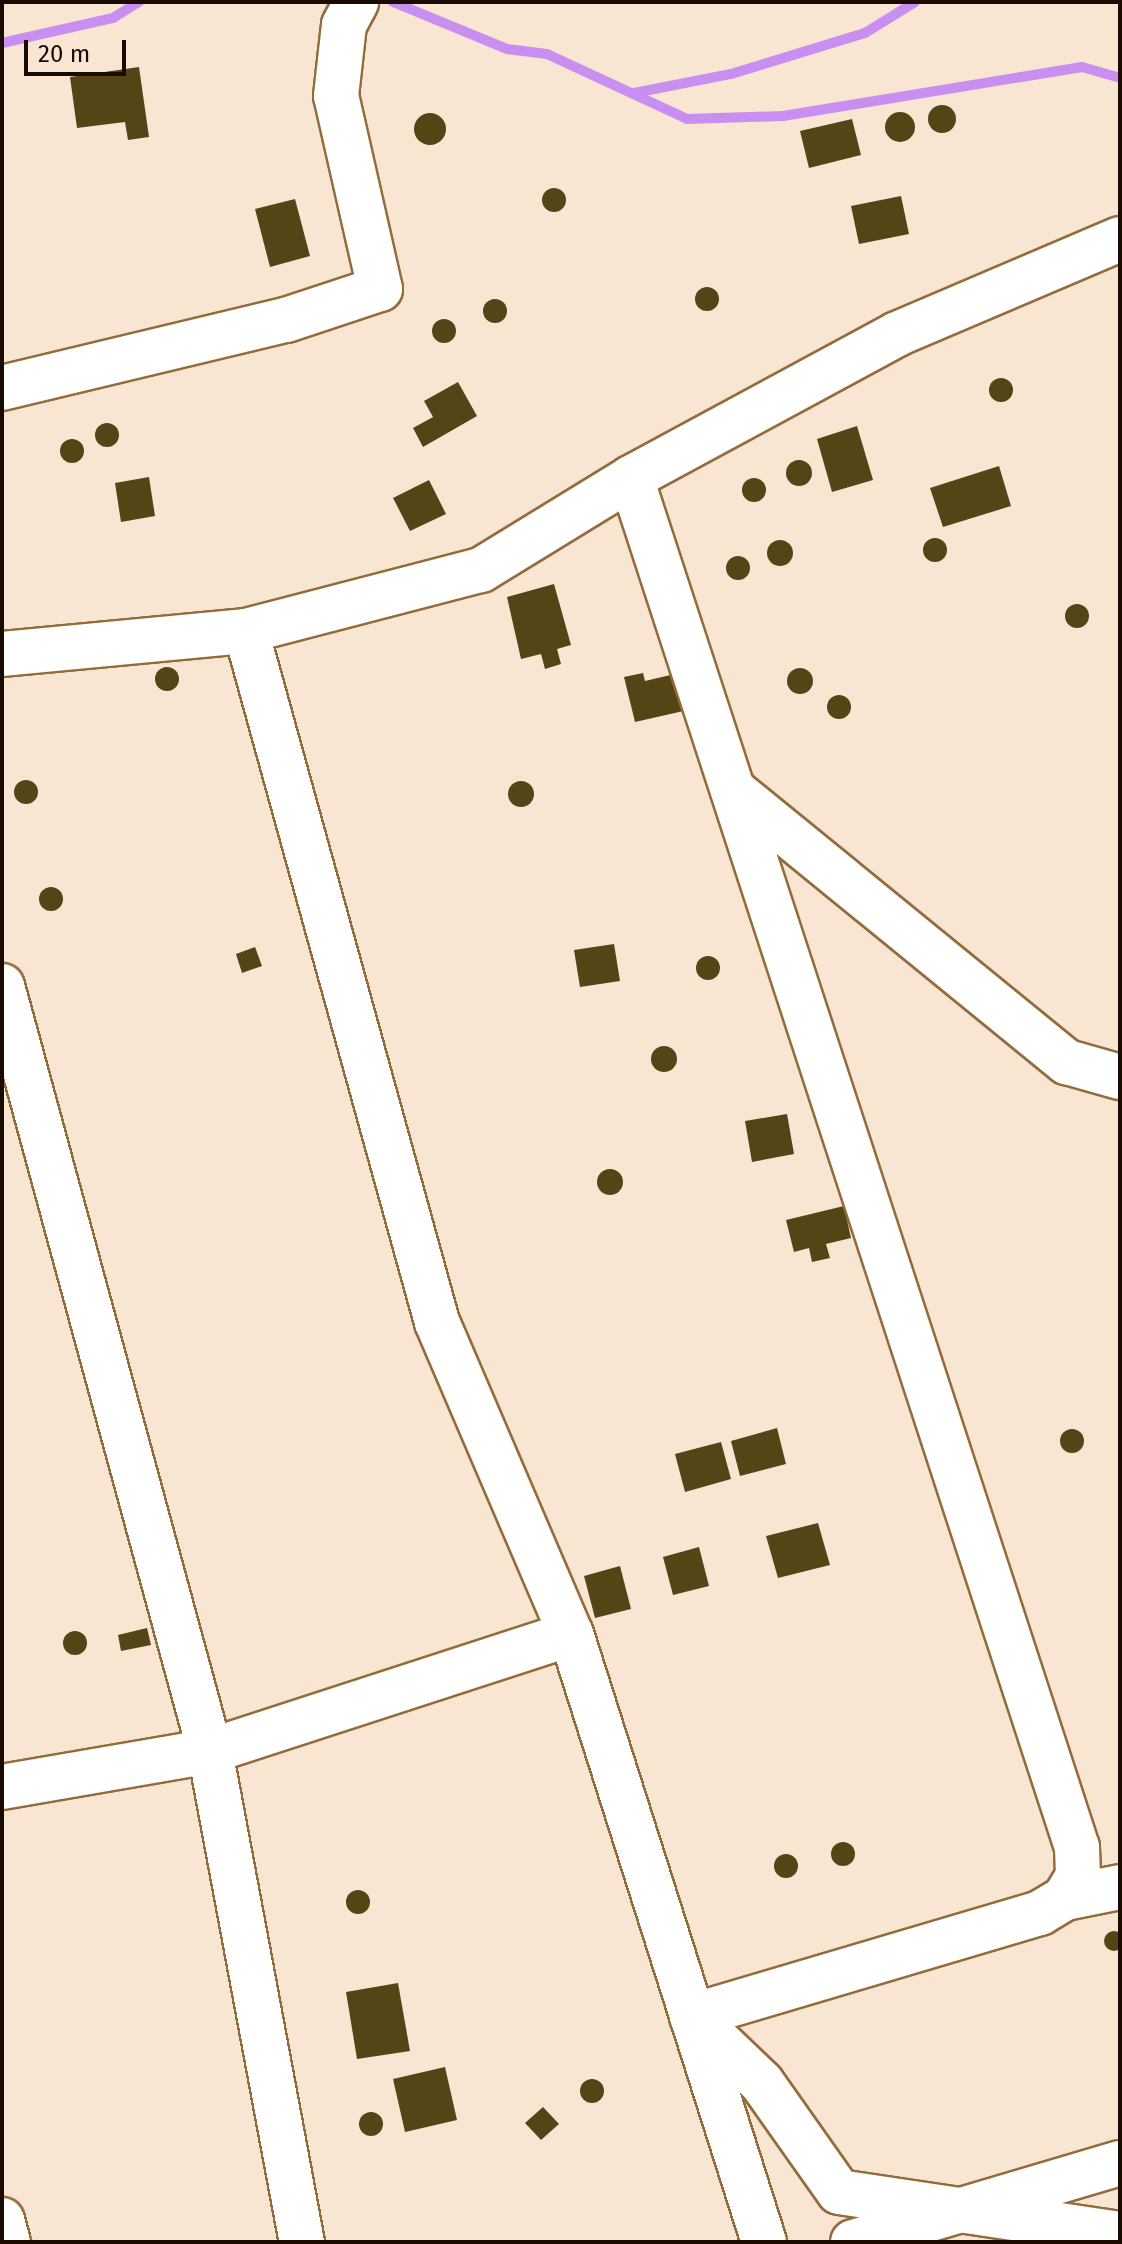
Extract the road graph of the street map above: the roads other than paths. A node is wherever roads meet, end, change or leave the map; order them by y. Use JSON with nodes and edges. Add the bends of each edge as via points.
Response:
{"nodes":[{"id":1,"x":356,"y":2,"type":"edge"},
{"id":2,"x":1120,"y":239,"type":"edge"},
{"id":3,"x":2,"y":388,"type":"edge"},
{"id":4,"x":631,"y":478,"type":"junction"},
{"id":5,"x":246,"y":631,"type":"junction"},
{"id":6,"x":2,"y":654,"type":"edge"},
{"id":7,"x":733,"y":790,"type":"junction"},
{"id":8,"x":2,"y":986,"type":"edge"},
{"id":9,"x":1120,"y":1077,"type":"edge"},
{"id":10,"x":571,"y":1634,"type":"junction"},
{"id":11,"x":210,"y":1751,"type":"junction"},
{"id":12,"x":2,"y":1787,"type":"edge"},
{"id":13,"x":1120,"y":1887,"type":"edge"},
{"id":14,"x":1065,"y":1898,"type":"junction"},
{"id":15,"x":692,"y":2016,"type":"junction"},
{"id":16,"x":1120,"y":2163,"type":"edge"},
{"id":17,"x":950,"y":2210,"type":"junction"},
{"id":18,"x":2,"y":2220,"type":"edge"},
{"id":19,"x":1120,"y":2234,"type":"edge"},
{"id":20,"x":8,"y":2242,"type":"edge"},
{"id":21,"x":302,"y":2242,"type":"edge"},
{"id":22,"x":764,"y":2242,"type":"edge"},
{"id":23,"x":853,"y":2242,"type":"edge"}],
"edges":[{"from":1,"to":3,"type":"street","via":[[344,25],[336,96],[380,289],[286,320]]},
{"from":2,"to":4,"type":"street","via":[[897,334]]},
{"from":4,"to":5,"type":"street","via":[[481,570]]},
{"from":4,"to":7,"type":"street"},
{"from":5,"to":6,"type":"street"},
{"from":5,"to":10,"type":"street","via":[[437,1322]]},
{"from":7,"to":9,"type":"street","via":[[1067,1062]]},
{"from":7,"to":14,"type":"street","via":[[1072,1822],[1078,1876]]},
{"from":8,"to":11,"type":"street"},
{"from":10,"to":11,"type":"street"},
{"from":10,"to":15,"type":"street"},
{"from":11,"to":12,"type":"street"},
{"from":11,"to":21,"type":"street"},
{"from":13,"to":14,"type":"street"},
{"from":14,"to":15,"type":"street","via":[[1040,1913]]},
{"from":15,"to":17,"type":"street","via":[[762,2083],[839,2192]]},
{"from":15,"to":22,"type":"street"},
{"from":16,"to":17,"type":"street"},
{"from":17,"to":19,"type":"street"},
{"from":17,"to":23,"type":"street"},
{"from":18,"to":20,"type":"street"}]}
